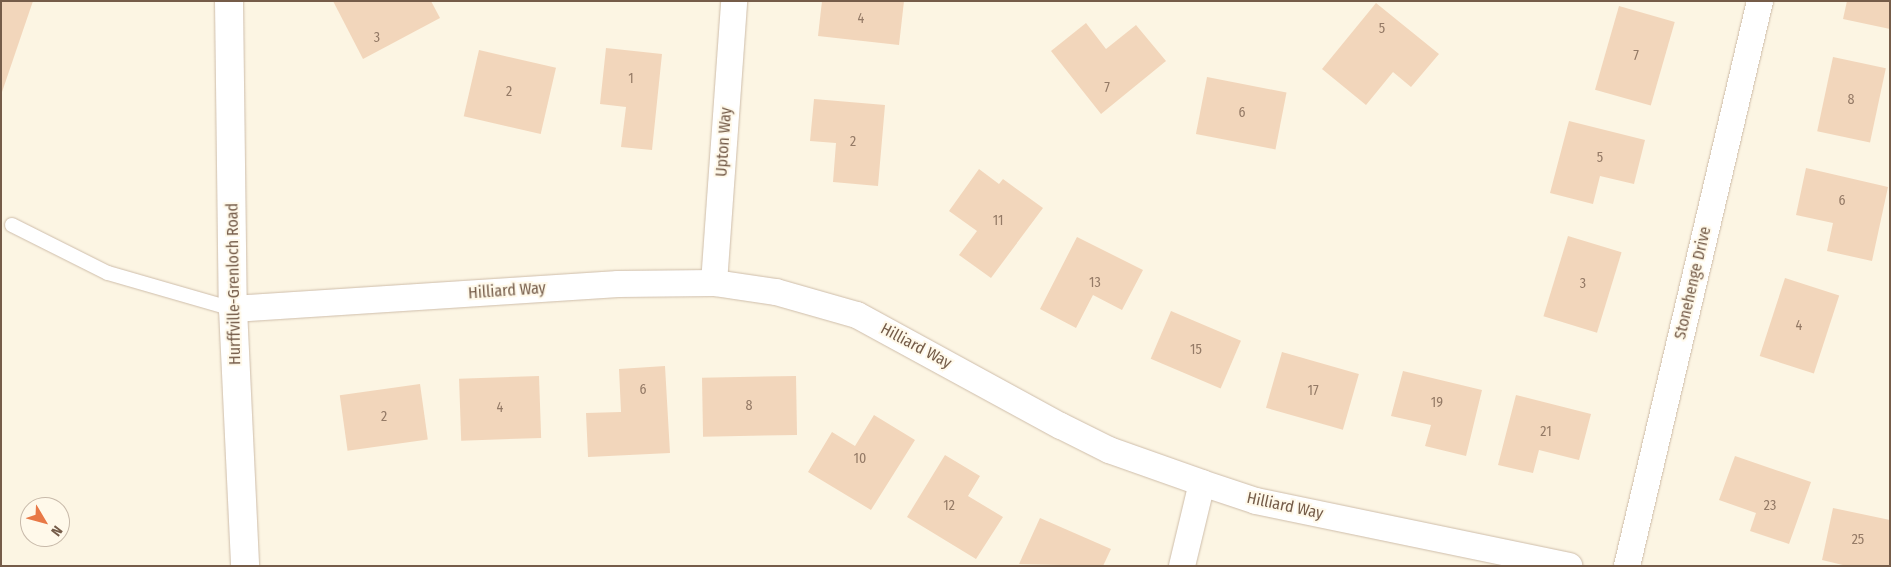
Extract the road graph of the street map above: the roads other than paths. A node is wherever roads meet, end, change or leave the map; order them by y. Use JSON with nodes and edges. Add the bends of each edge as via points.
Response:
{"nodes":[{"id":1,"x":229,"y":1,"type":"edge"},
{"id":2,"x":734,"y":1,"type":"edge"},
{"id":3,"x":1760,"y":1,"type":"edge"},
{"id":4,"x":12,"y":225,"type":"dead end"},
{"id":5,"x":714,"y":283,"type":"junction"},
{"id":6,"x":233,"y":309,"type":"junction"},
{"id":7,"x":1202,"y":483,"type":"junction"},
{"id":8,"x":245,"y":566,"type":"edge"},
{"id":9,"x":1182,"y":566,"type":"edge"},
{"id":10,"x":1569,"y":566,"type":"edge"},
{"id":11,"x":1628,"y":566,"type":"edge"}],
"edges":[{"from":1,"to":6,"type":"main road","name":"Hurffville-Grenloch Road"},
{"from":2,"to":5,"type":"street","name":"Upton Way"},
{"from":3,"to":11,"type":"street","name":"Stonehenge Drive"},
{"from":4,"to":6,"type":"lane","via":[[108,273]]},
{"from":5,"to":6,"type":"street","name":"Hilliard Way","via":[[618,284]]},
{"from":5,"to":7,"type":"street","name":"Hilliard Way","via":[[776,292],[857,316],[1085,438]]},
{"from":6,"to":8,"type":"main road","name":"Hurffville-Grenloch Road"},
{"from":7,"to":9,"type":"street"},
{"from":7,"to":10,"type":"street","name":"Hilliard Way","via":[[1256,501]]}]}
